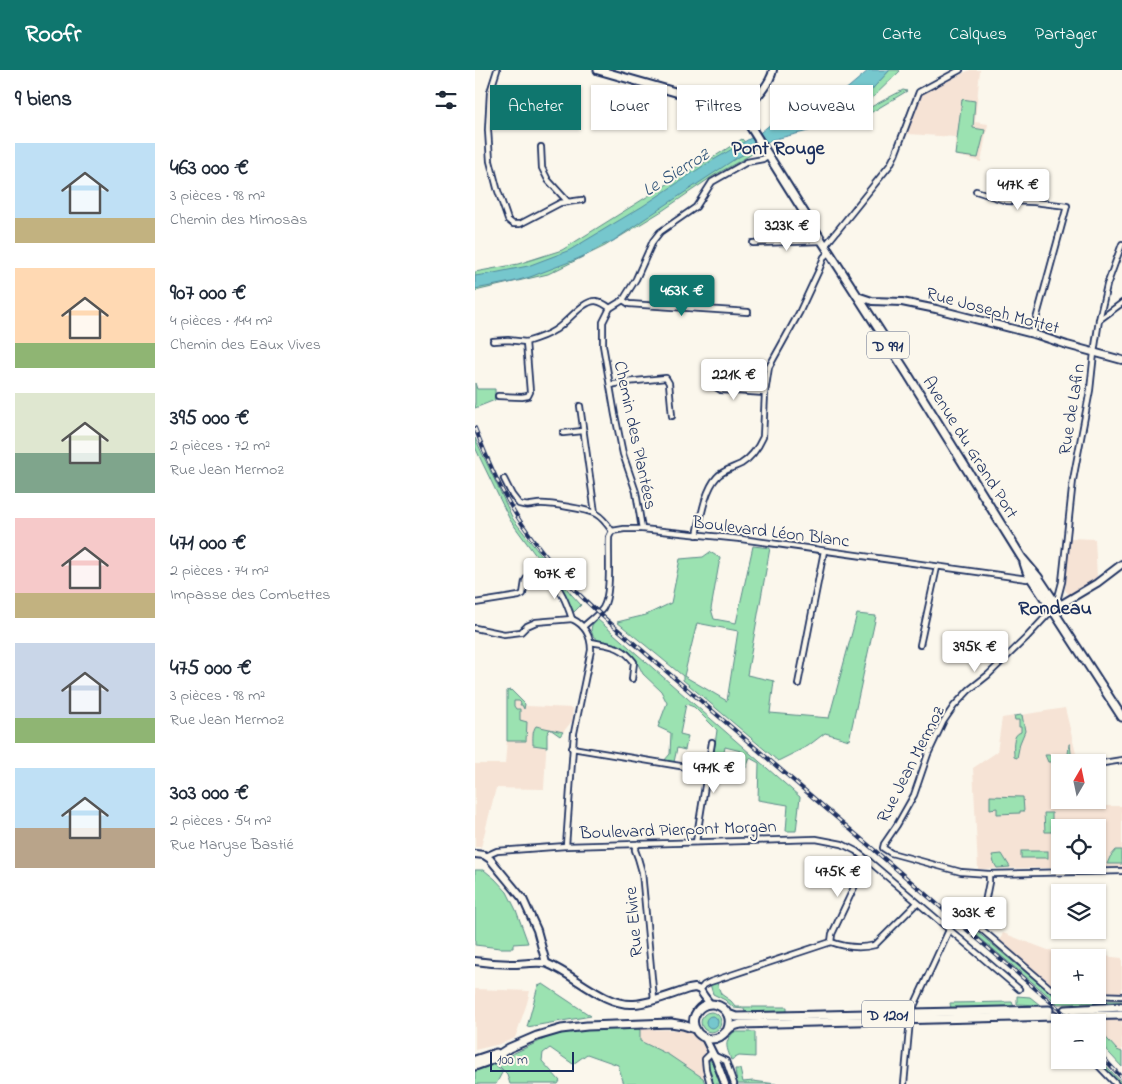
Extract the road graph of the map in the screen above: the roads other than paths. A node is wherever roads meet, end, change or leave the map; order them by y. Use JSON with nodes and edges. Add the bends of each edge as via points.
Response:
{"nodes":[{"id":1,"x":597,"y":70,"type":"edge"},
{"id":2,"x":773,"y":70,"type":"edge"},
{"id":3,"x":960,"y":70,"type":"edge"},
{"id":4,"x":497,"y":71,"type":"edge"},
{"id":5,"x":677,"y":92,"type":"edge"},
{"id":6,"x":760,"y":92,"type":"edge"},
{"id":7,"x":752,"y":130,"type":"edge"},
{"id":8,"x":541,"y":146,"type":"dead end"},
{"id":9,"x":767,"y":153,"type":"junction"},
{"id":10,"x":976,"y":191,"type":"dead end"},
{"id":11,"x":582,"y":200,"type":"dead end"},
{"id":12,"x":568,"y":202,"type":"junction"},
{"id":13,"x":753,"y":243,"type":"dead end"},
{"id":14,"x":1122,"y":244,"type":"edge"},
{"id":15,"x":825,"y":246,"type":"junction"},
{"id":16,"x":856,"y":295,"type":"junction"},
{"id":17,"x":623,"y":300,"type":"junction"},
{"id":18,"x":1122,"y":303,"type":"edge"},
{"id":19,"x":610,"y":308,"type":"junction"},
{"id":20,"x":748,"y":312,"type":"dead end"},
{"id":21,"x":1099,"y":320,"type":"junction"},
{"id":22,"x":1032,"y":334,"type":"junction"},
{"id":23,"x":493,"y":341,"type":"dead end"},
{"id":24,"x":526,"y":342,"type":"junction"},
{"id":25,"x":1094,"y":353,"type":"junction"},
{"id":26,"x":1122,"y":360,"type":"edge"},
{"id":27,"x":711,"y":384,"type":"dead end"},
{"id":28,"x":610,"y":385,"type":"junction"},
{"id":29,"x":765,"y":393,"type":"junction"},
{"id":30,"x":498,"y":396,"type":"dead end"},
{"id":31,"x":580,"y":406,"type":"dead end"},
{"id":32,"x":672,"y":416,"type":"dead end"},
{"id":33,"x":583,"y":431,"type":"junction"},
{"id":34,"x":563,"y":433,"type":"dead end"},
{"id":35,"x":504,"y":479,"type":"dead end"},
{"id":36,"x":595,"y":513,"type":"junction"},
{"id":37,"x":642,"y":529,"type":"junction"},
{"id":38,"x":611,"y":531,"type":"junction"},
{"id":39,"x":697,"y":535,"type":"junction"},
{"id":40,"x":824,"y":551,"type":"junction"},
{"id":41,"x":1122,"y":564,"type":"edge"},
{"id":42,"x":937,"y":567,"type":"junction"},
{"id":43,"x":1035,"y":577,"type":"junction"},
{"id":44,"x":475,"y":603,"type":"edge"},
{"id":45,"x":1055,"y":606,"type":"junction"},
{"id":46,"x":572,"y":619,"type":"junction"},
{"id":47,"x":583,"y":627,"type":"junction"},
{"id":48,"x":475,"y":628,"type":"edge"},
{"id":49,"x":591,"y":642,"type":"junction"},
{"id":50,"x":920,"y":645,"type":"dead end"},
{"id":51,"x":632,"y":679,"type":"dead end"},
{"id":52,"x":798,"y":684,"type":"dead end"},
{"id":53,"x":1122,"y":717,"type":"edge"},
{"id":54,"x":712,"y":742,"type":"dead end"},
{"id":55,"x":573,"y":748,"type":"junction"},
{"id":56,"x":1122,"y":760,"type":"edge"},
{"id":57,"x":1106,"y":763,"type":"edge"},
{"id":58,"x":686,"y":767,"type":"dead end"},
{"id":59,"x":696,"y":842,"type":"junction"},
{"id":60,"x":638,"y":844,"type":"junction"},
{"id":61,"x":566,"y":846,"type":"junction"},
{"id":62,"x":475,"y":854,"type":"edge"},
{"id":63,"x":487,"y":857,"type":"junction"},
{"id":64,"x":867,"y":860,"type":"junction"},
{"id":65,"x":1122,"y":871,"type":"edge"},
{"id":66,"x":989,"y":874,"type":"junction"},
{"id":67,"x":917,"y":902,"type":"junction"},
{"id":68,"x":949,"y":930,"type":"junction"},
{"id":69,"x":831,"y":942,"type":"junction"},
{"id":70,"x":475,"y":961,"type":"edge"},
{"id":71,"x":546,"y":963,"type":"junction"},
{"id":72,"x":1019,"y":989,"type":"dead end"},
{"id":73,"x":1051,"y":989,"type":"edge"},
{"id":74,"x":702,"y":993,"type":"junction"},
{"id":75,"x":1106,"y":995,"type":"edge"},
{"id":76,"x":1122,"y":996,"type":"edge"},
{"id":77,"x":654,"y":1000,"type":"junction"},
{"id":78,"x":707,"y":1005,"type":"junction"},
{"id":79,"x":1122,"y":1006,"type":"edge"},
{"id":80,"x":1049,"y":1010,"type":"tunnel mouth"},
{"id":81,"x":1065,"y":1010,"type":"tunnel mouth"},
{"id":82,"x":728,"y":1014,"type":"junction"},
{"id":83,"x":695,"y":1016,"type":"junction"},
{"id":84,"x":911,"y":1016,"type":"junction"},
{"id":85,"x":1051,"y":1016,"type":"tunnel mouth"},
{"id":86,"x":1106,"y":1016,"type":"edge"},
{"id":87,"x":1122,"y":1016,"type":"edge"},
{"id":88,"x":671,"y":1023,"type":"junction"},
{"id":89,"x":695,"y":1029,"type":"junction"},
{"id":90,"x":727,"y":1031,"type":"junction"},
{"id":91,"x":705,"y":1038,"type":"junction"},
{"id":92,"x":715,"y":1039,"type":"junction"},
{"id":93,"x":504,"y":1051,"type":"junction"},
{"id":94,"x":713,"y":1054,"type":"junction"},
{"id":95,"x":475,"y":1060,"type":"edge"},
{"id":96,"x":475,"y":1066,"type":"edge"},
{"id":97,"x":1102,"y":1069,"type":"edge"},
{"id":98,"x":710,"y":1084,"type":"edge"},
{"id":99,"x":725,"y":1084,"type":"edge"},
{"id":100,"x":733,"y":1084,"type":"edge"},
{"id":101,"x":904,"y":1084,"type":"edge"},
{"id":102,"x":1116,"y":1084,"type":"edge"}],
"edges":[{"from":1,"to":5,"type":"main road"},
{"from":2,"to":6,"type":"street","via":[[770,80]]},
{"from":3,"to":15,"type":"street","via":[[919,92],[890,164]]},
{"from":4,"to":12,"type":"street","via":[[490,92],[490,161],[508,220],[520,224]]},
{"from":7,"to":9,"type":"main road","number":"D 991"},
{"from":8,"to":12,"type":"street","via":[[543,168]]},
{"from":9,"to":15,"type":"main road","name":"Avenue du Grand Port","number":"D 991"},
{"from":9,"to":17,"type":"street","via":[[763,159],[747,162],[712,182],[696,207],[659,232]]},
{"from":10,"to":22,"type":"street","via":[[1007,201],[1067,206]]},
{"from":11,"to":12,"type":"street"},
{"from":13,"to":15,"type":"street"},
{"from":14,"to":21,"type":"street","name":"Rue de Lafin"},
{"from":15,"to":16,"type":"main road","name":"Avenue du Grand Port","number":"D 991"},
{"from":15,"to":29,"type":"street","via":[[819,270],[769,368]]},
{"from":16,"to":22,"type":"street","name":"Rue Joseph Mottet","via":[[872,301],[908,303]]},
{"from":16,"to":43,"type":"main road","name":"Avenue du Grand Port","number":"D 991"},
{"from":17,"to":19,"type":"street"},
{"from":17,"to":20,"type":"street","via":[[629,304]]},
{"from":18,"to":21,"type":"street"},
{"from":19,"to":24,"type":"street","via":[[594,301],[586,303],[555,331]]},
{"from":19,"to":28,"type":"street","name":"Chemin des Plantées","via":[[603,322],[603,345]]},
{"from":21,"to":25,"type":"street","name":"Rue de Lafin"},
{"from":22,"to":25,"type":"street","name":"Rue Joseph Mottet"},
{"from":23,"to":24,"type":"street"},
{"from":24,"to":30,"type":"street","via":[[528,396]]},
{"from":25,"to":26,"type":"street","name":"Rue Joseph Mottet"},
{"from":25,"to":45,"type":"street","name":"Rue de Lafin","via":[[1091,388],[1073,480],[1062,582]]},
{"from":27,"to":29,"type":"street","via":[[721,390]]},
{"from":28,"to":32,"type":"street","via":[[666,378]]},
{"from":28,"to":37,"type":"street","name":"Chemin des Plantées"},
{"from":29,"to":39,"type":"street","via":[[763,437],[747,460],[716,478],[706,499]]},
{"from":31,"to":33,"type":"street"},
{"from":33,"to":34,"type":"street"},
{"from":33,"to":36,"type":"street"},
{"from":35,"to":36,"type":"street","via":[[519,504]]},
{"from":36,"to":38,"type":"street"},
{"from":37,"to":38,"type":"street","name":"Boulevard Léon Blanc"},
{"from":37,"to":39,"type":"street","name":"Boulevard Léon Blanc"},
{"from":38,"to":47,"type":"street","via":[[606,600],[603,608]]},
{"from":39,"to":40,"type":"street","name":"Boulevard Léon Blanc"},
{"from":40,"to":42,"type":"street","name":"Boulevard Léon Blanc"},
{"from":40,"to":52,"type":"street"},
{"from":41,"to":45,"type":"street","via":[[1097,583]]},
{"from":42,"to":43,"type":"street","name":"Boulevard Léon Blanc","via":[[1027,579]]},
{"from":42,"to":50,"type":"street"},
{"from":43,"to":45,"type":"main road","number":"D 991"},
{"from":44,"to":46,"type":"street","via":[[519,596],[523,594],[529,575],[548,576],[557,585]]},
{"from":45,"to":53,"type":"main road","number":"D 991"},
{"from":45,"to":66,"type":"street","name":"Rue Jean Mermoz","via":[[1026,638],[969,690],[943,722],[914,794],[883,848],[961,872]]},
{"from":46,"to":47,"type":"street"},
{"from":46,"to":48,"type":"street","via":[[536,622],[521,632],[504,634]]},
{"from":47,"to":49,"type":"street"},
{"from":49,"to":51,"type":"street","via":[[618,647],[627,653],[635,662]]},
{"from":49,"to":55,"type":"street"},
{"from":54,"to":59,"type":"street"},
{"from":55,"to":58,"type":"street"},
{"from":55,"to":61,"type":"street"},
{"from":56,"to":57,"type":"street"},
{"from":59,"to":60,"type":"street","name":"Boulevard Pierpont Morgan"},
{"from":59,"to":64,"type":"street","name":"Boulevard Pierpont Morgan","via":[[816,839],[842,844]]},
{"from":60,"to":61,"type":"street","name":"Boulevard Pierpont Morgan"},
{"from":60,"to":77,"type":"street","name":"Rue Elvire","via":[[635,850],[642,872]]},
{"from":61,"to":63,"type":"street","name":"Boulevard Pierpont Morgan","via":[[497,851]]},
{"from":62,"to":63,"type":"street"},
{"from":63,"to":71,"type":"street","via":[[523,899],[537,930]]},
{"from":64,"to":67,"type":"street","name":"Boulevard Pierpont Morgan"},
{"from":64,"to":69,"type":"street"},
{"from":65,"to":66,"type":"street"},
{"from":66,"to":73,"type":"street","via":[[980,928]]},
{"from":67,"to":68,"type":"street","name":"Boulevard Pierpont Morgan"},
{"from":67,"to":69,"type":"street","via":[[875,945],[845,946]]},
{"from":68,"to":72,"type":"street","name":"Boulevard Pierpont Morgan"},
{"from":68,"to":84,"type":"street"},
{"from":69,"to":74,"type":"street","via":[[710,982],[704,985]]},
{"from":70,"to":71,"type":"street"},
{"from":71,"to":77,"type":"street","via":[[615,1002],[635,1004]]},
{"from":74,"to":77,"type":"street","via":[[695,988]]},
{"from":74,"to":78,"type":"street"},
{"from":75,"to":76,"type":"street"},
{"from":78,"to":82,"type":"main road","via":[[721,1006]]},
{"from":78,"to":83,"type":"main road"},
{"from":79,"to":81,"type":"main road"},
{"from":80,"to":84,"type":"main road","number":"D 1201"},
{"from":82,"to":84,"type":"main road","number":"D 1201","via":[[736,1017]]},
{"from":82,"to":90,"type":"main road"},
{"from":83,"to":88,"type":"main road"},
{"from":83,"to":89,"type":"main road"},
{"from":84,"to":85,"type":"main road","number":"D 1201"},
{"from":84,"to":90,"type":"main road","number":"D 1201","via":[[741,1024]]},
{"from":84,"to":101,"type":"street"},
{"from":86,"to":87,"type":"main road"},
{"from":88,"to":89,"type":"main road"},
{"from":88,"to":93,"type":"main road","via":[[574,1027],[537,1036]]},
{"from":89,"to":91,"type":"main road"},
{"from":90,"to":92,"type":"main road"},
{"from":91,"to":92,"type":"main road"},
{"from":91,"to":94,"type":"street"},
{"from":92,"to":94,"type":"street"},
{"from":93,"to":95,"type":"main road"},
{"from":93,"to":96,"type":"main road"},
{"from":94,"to":98,"type":"street","via":[[705,1059]]},
{"from":94,"to":99,"type":"street"},
{"from":94,"to":100,"type":"street","via":[[726,1061]]},
{"from":97,"to":102,"type":"street"}]}
